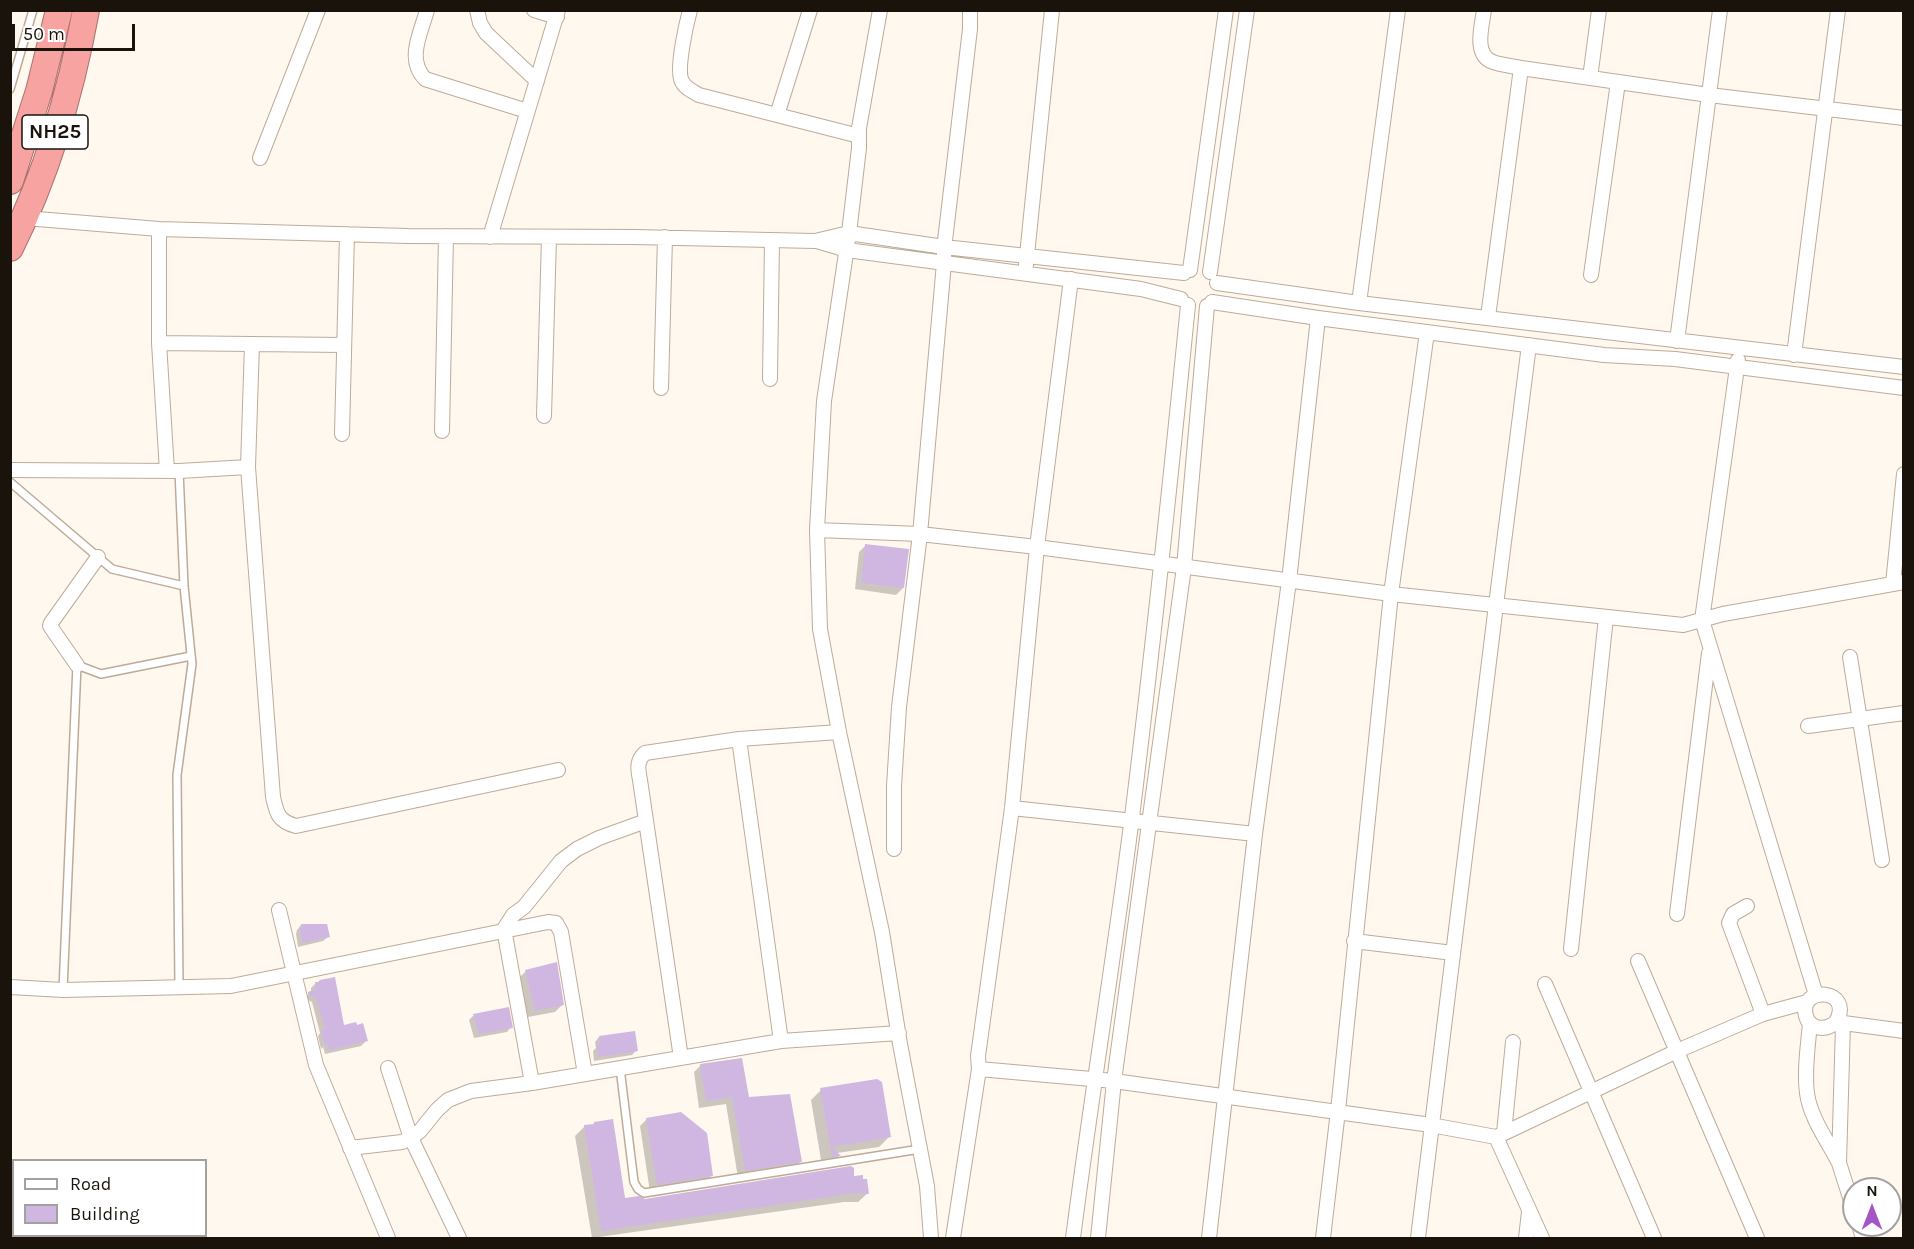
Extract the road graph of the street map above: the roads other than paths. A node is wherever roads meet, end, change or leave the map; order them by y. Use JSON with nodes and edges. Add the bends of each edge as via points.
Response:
{"nodes":[{"id":1,"x":33,"y":10,"type":"edge"},
{"id":2,"x":59,"y":10,"type":"edge"},
{"id":3,"x":86,"y":10,"type":"edge"},
{"id":4,"x":318,"y":10,"type":"edge"},
{"id":5,"x":427,"y":10,"type":"edge"},
{"id":6,"x":477,"y":10,"type":"edge"},
{"id":7,"x":534,"y":10,"type":"edge"},
{"id":8,"x":690,"y":10,"type":"edge"},
{"id":9,"x":810,"y":10,"type":"edge"},
{"id":10,"x":880,"y":10,"type":"edge"},
{"id":11,"x":970,"y":10,"type":"edge"},
{"id":12,"x":1052,"y":10,"type":"edge"},
{"id":13,"x":1226,"y":10,"type":"edge"},
{"id":14,"x":1247,"y":10,"type":"edge"},
{"id":15,"x":1398,"y":10,"type":"edge"},
{"id":16,"x":1484,"y":10,"type":"edge"},
{"id":17,"x":1599,"y":10,"type":"edge"},
{"id":18,"x":1720,"y":10,"type":"edge"},
{"id":19,"x":1838,"y":10,"type":"edge"},
{"id":20,"x":557,"y":14,"type":"edge"},
{"id":21,"x":1521,"y":68,"type":"junction"},
{"id":22,"x":1590,"y":78,"type":"junction"},
{"id":23,"x":537,"y":81,"type":"junction"},
{"id":24,"x":1618,"y":82,"type":"junction"},
{"id":25,"x":10,"y":89,"type":"edge"},
{"id":26,"x":1709,"y":95,"type":"junction"},
{"id":27,"x":1826,"y":108,"type":"junction"},
{"id":28,"x":527,"y":111,"type":"junction"},
{"id":29,"x":777,"y":116,"type":"junction"},
{"id":30,"x":1904,"y":118,"type":"edge"},
{"id":31,"x":859,"y":136,"type":"junction"},
{"id":32,"x":260,"y":158,"type":"dead end"},
{"id":33,"x":10,"y":181,"type":"edge"},
{"id":34,"x":25,"y":218,"type":"junction"},
{"id":35,"x":159,"y":229,"type":"junction"},
{"id":36,"x":849,"y":233,"type":"junction"},
{"id":37,"x":347,"y":234,"type":"junction"},
{"id":38,"x":446,"y":236,"type":"junction"},
{"id":39,"x":490,"y":237,"type":"junction"},
{"id":40,"x":549,"y":237,"type":"junction"},
{"id":41,"x":665,"y":237,"type":"junction"},
{"id":42,"x":772,"y":240,"type":"junction"},
{"id":43,"x":815,"y":241,"type":"junction"},
{"id":44,"x":944,"y":247,"type":"junction"},
{"id":45,"x":10,"y":248,"type":"edge"},
{"id":46,"x":847,"y":250,"type":"junction"},
{"id":47,"x":1026,"y":256,"type":"junction"},
{"id":48,"x":944,"y":263,"type":"junction"},
{"id":49,"x":1187,"y":272,"type":"junction"},
{"id":50,"x":1025,"y":273,"type":"junction"},
{"id":51,"x":1591,"y":274,"type":"dead end"},
{"id":52,"x":1214,"y":277,"type":"junction"},
{"id":53,"x":1071,"y":279,"type":"junction"},
{"id":54,"x":1184,"y":302,"type":"junction"},
{"id":55,"x":1359,"y":303,"type":"junction"},
{"id":56,"x":1209,"y":304,"type":"junction"},
{"id":57,"x":1488,"y":317,"type":"junction"},
{"id":58,"x":1318,"y":318,"type":"junction"},
{"id":59,"x":1427,"y":332,"type":"junction"},
{"id":60,"x":1677,"y":341,"type":"junction"},
{"id":61,"x":159,"y":342,"type":"junction"},
{"id":62,"x":252,"y":344,"type":"junction"},
{"id":63,"x":344,"y":345,"type":"junction"},
{"id":64,"x":1529,"y":345,"type":"junction"},
{"id":65,"x":1740,"y":349,"type":"junction"},
{"id":66,"x":1794,"y":355,"type":"junction"},
{"id":67,"x":1737,"y":367,"type":"junction"},
{"id":68,"x":1904,"y":367,"type":"edge"},
{"id":69,"x":770,"y":379,"type":"dead end"},
{"id":70,"x":661,"y":388,"type":"dead end"},
{"id":71,"x":1904,"y":388,"type":"edge"},
{"id":72,"x":544,"y":416,"type":"dead end"},
{"id":73,"x":442,"y":431,"type":"dead end"},
{"id":74,"x":342,"y":434,"type":"dead end"},
{"id":75,"x":248,"y":467,"type":"junction"},
{"id":76,"x":10,"y":470,"type":"edge"},
{"id":77,"x":173,"y":471,"type":"junction"},
{"id":78,"x":1904,"y":474,"type":"edge"},
{"id":79,"x":10,"y":482,"type":"edge"},
{"id":80,"x":817,"y":530,"type":"junction"},
{"id":81,"x":920,"y":534,"type":"junction"},
{"id":82,"x":1037,"y":547,"type":"junction"},
{"id":83,"x":98,"y":557,"type":"junction"},
{"id":84,"x":1163,"y":564,"type":"junction"},
{"id":85,"x":1184,"y":567,"type":"junction"},
{"id":86,"x":1288,"y":581,"type":"junction"},
{"id":87,"x":1898,"y":583,"type":"edge"},
{"id":88,"x":184,"y":586,"type":"junction"},
{"id":89,"x":1391,"y":594,"type":"junction"},
{"id":90,"x":1496,"y":604,"type":"junction"},
{"id":91,"x":1606,"y":617,"type":"junction"},
{"id":92,"x":1702,"y":620,"type":"junction"},
{"id":93,"x":1710,"y":648,"type":"junction"},
{"id":94,"x":191,"y":656,"type":"junction"},
{"id":95,"x":1850,"y":657,"type":"dead end"},
{"id":96,"x":77,"y":665,"type":"junction"},
{"id":97,"x":1904,"y":713,"type":"edge"},
{"id":98,"x":1859,"y":719,"type":"junction"},
{"id":99,"x":1808,"y":726,"type":"dead end"},
{"id":100,"x":839,"y":732,"type":"junction"},
{"id":101,"x":739,"y":739,"type":"junction"},
{"id":102,"x":558,"y":770,"type":"dead end"},
{"id":103,"x":1012,"y":808,"type":"junction"},
{"id":104,"x":1131,"y":820,"type":"junction"},
{"id":105,"x":646,"y":821,"type":"junction"},
{"id":106,"x":1149,"y":822,"type":"junction"},
{"id":107,"x":1255,"y":834,"type":"junction"},
{"id":108,"x":894,"y":849,"type":"dead end"},
{"id":109,"x":1882,"y":860,"type":"dead end"},
{"id":110,"x":1748,"y":906,"type":"dead end"},
{"id":111,"x":279,"y":910,"type":"dead end"},
{"id":112,"x":1677,"y":914,"type":"dead end"},
{"id":113,"x":504,"y":929,"type":"junction"},
{"id":114,"x":1354,"y":941,"type":"junction"},
{"id":115,"x":1570,"y":949,"type":"dead end"},
{"id":116,"x":1453,"y":953,"type":"junction"},
{"id":117,"x":1638,"y":961,"type":"dead end"},
{"id":118,"x":294,"y":973,"type":"junction"},
{"id":119,"x":1545,"y":984,"type":"dead end"},
{"id":120,"x":10,"y":987,"type":"edge"},
{"id":121,"x":179,"y":987,"type":"junction"},
{"id":122,"x":63,"y":990,"type":"junction"},
{"id":123,"x":1812,"y":998,"type":"junction"},
{"id":124,"x":1763,"y":1014,"type":"junction"},
{"id":125,"x":1810,"y":1023,"type":"junction"},
{"id":126,"x":1839,"y":1023,"type":"junction"},
{"id":127,"x":1904,"y":1031,"type":"edge"},
{"id":128,"x":899,"y":1033,"type":"junction"},
{"id":129,"x":781,"y":1041,"type":"junction"},
{"id":130,"x":1513,"y":1042,"type":"dead end"},
{"id":131,"x":1677,"y":1051,"type":"junction"},
{"id":132,"x":681,"y":1058,"type":"junction"},
{"id":133,"x":388,"y":1068,"type":"dead end"},
{"id":134,"x":620,"y":1068,"type":"junction"},
{"id":135,"x":979,"y":1069,"type":"junction"},
{"id":136,"x":585,"y":1074,"type":"junction"},
{"id":137,"x":1094,"y":1078,"type":"junction"},
{"id":138,"x":1114,"y":1081,"type":"junction"},
{"id":139,"x":532,"y":1083,"type":"junction"},
{"id":140,"x":1591,"y":1091,"type":"junction"},
{"id":141,"x":1226,"y":1097,"type":"junction"},
{"id":142,"x":1338,"y":1112,"type":"junction"},
{"id":143,"x":1431,"y":1125,"type":"junction"},
{"id":144,"x":1500,"y":1135,"type":"junction"},
{"id":145,"x":411,"y":1138,"type":"junction"},
{"id":146,"x":350,"y":1148,"type":"junction"},
{"id":147,"x":920,"y":1149,"type":"junction"},
{"id":148,"x":1839,"y":1163,"type":"junction"},
{"id":149,"x":1843,"y":1177,"type":"edge"},
{"id":150,"x":1529,"y":1210,"type":"junction"},
{"id":151,"x":388,"y":1239,"type":"edge"},
{"id":152,"x":459,"y":1239,"type":"edge"},
{"id":153,"x":931,"y":1239,"type":"edge"},
{"id":154,"x":953,"y":1239,"type":"edge"},
{"id":155,"x":1073,"y":1239,"type":"edge"},
{"id":156,"x":1098,"y":1239,"type":"edge"},
{"id":157,"x":1209,"y":1239,"type":"edge"},
{"id":158,"x":1323,"y":1239,"type":"edge"},
{"id":159,"x":1418,"y":1239,"type":"edge"},
{"id":160,"x":1526,"y":1239,"type":"edge"},
{"id":161,"x":1542,"y":1239,"type":"edge"},
{"id":162,"x":1654,"y":1239,"type":"edge"},
{"id":163,"x":1757,"y":1239,"type":"edge"}],
"edges":[{"from":1,"to":25,"type":"lane"},
{"from":2,"to":33,"type":"highway","number":"NH25"},
{"from":3,"to":34,"type":"highway","number":"NH25","via":[[67,93]]},
{"from":4,"to":32,"type":"street"},
{"from":5,"to":28,"type":"street","via":[[415,62],[424,79]]},
{"from":6,"to":23,"type":"street","via":[[486,33]]},
{"from":7,"to":20,"type":"street"},
{"from":8,"to":29,"type":"street","via":[[680,68],[681,80],[688,89]]},
{"from":9,"to":29,"type":"street"},
{"from":10,"to":31,"type":"street"},
{"from":11,"to":44,"type":"street"},
{"from":12,"to":47,"type":"street"},
{"from":13,"to":49,"type":"street"},
{"from":14,"to":52,"type":"street"},
{"from":15,"to":55,"type":"street"},
{"from":16,"to":21,"type":"street","via":[[1480,43],[1483,55],[1490,62]]},
{"from":17,"to":22,"type":"street"},
{"from":18,"to":26,"type":"street"},
{"from":19,"to":27,"type":"street"},
{"from":20,"to":23,"type":"street"},
{"from":21,"to":22,"type":"street"},
{"from":21,"to":57,"type":"street"},
{"from":22,"to":24,"type":"street"},
{"from":23,"to":28,"type":"street"},
{"from":24,"to":26,"type":"street"},
{"from":24,"to":51,"type":"street"},
{"from":26,"to":27,"type":"street"},
{"from":26,"to":60,"type":"street"},
{"from":27,"to":30,"type":"street"},
{"from":27,"to":66,"type":"street"},
{"from":28,"to":39,"type":"street"},
{"from":29,"to":31,"type":"street"},
{"from":31,"to":36,"type":"street"},
{"from":34,"to":35,"type":"street"},
{"from":34,"to":45,"type":"highway","number":"NH25"},
{"from":35,"to":37,"type":"street"},
{"from":35,"to":61,"type":"street"},
{"from":36,"to":43,"type":"street"},
{"from":36,"to":44,"type":"street"},
{"from":36,"to":46,"type":"street"},
{"from":37,"to":38,"type":"street"},
{"from":37,"to":63,"type":"street"},
{"from":38,"to":39,"type":"street"},
{"from":38,"to":73,"type":"street"},
{"from":39,"to":40,"type":"street"},
{"from":40,"to":41,"type":"street"},
{"from":40,"to":72,"type":"street"},
{"from":41,"to":42,"type":"street"},
{"from":41,"to":70,"type":"street"},
{"from":42,"to":43,"type":"street"},
{"from":42,"to":69,"type":"street"},
{"from":43,"to":46,"type":"street"},
{"from":44,"to":47,"type":"street"},
{"from":44,"to":48,"type":"street"},
{"from":46,"to":48,"type":"street"},
{"from":46,"to":80,"type":"street","via":[[824,400]]},
{"from":47,"to":49,"type":"street"},
{"from":47,"to":50,"type":"street"},
{"from":48,"to":50,"type":"street"},
{"from":48,"to":81,"type":"street"},
{"from":49,"to":52,"type":"street","via":[[1196,268]]},
{"from":49,"to":54,"type":"street","via":[[1178,287]]},
{"from":50,"to":53,"type":"street"},
{"from":52,"to":55,"type":"street"},
{"from":52,"to":56,"type":"street","via":[[1216,296]]},
{"from":53,"to":54,"type":"street","via":[[1141,289]]},
{"from":53,"to":82,"type":"street"},
{"from":54,"to":56,"type":"street","via":[[1196,308]]},
{"from":54,"to":84,"type":"street"},
{"from":55,"to":57,"type":"street"},
{"from":56,"to":58,"type":"street"},
{"from":56,"to":85,"type":"street"},
{"from":57,"to":60,"type":"street"},
{"from":58,"to":59,"type":"street"},
{"from":58,"to":86,"type":"street"},
{"from":59,"to":64,"type":"street"},
{"from":59,"to":89,"type":"street"},
{"from":60,"to":65,"type":"street"},
{"from":61,"to":62,"type":"street"},
{"from":61,"to":77,"type":"street"},
{"from":62,"to":63,"type":"street"},
{"from":62,"to":75,"type":"street"},
{"from":63,"to":74,"type":"street"},
{"from":64,"to":67,"type":"street"},
{"from":64,"to":90,"type":"street"},
{"from":65,"to":66,"type":"street"},
{"from":65,"to":67,"type":"street"},
{"from":66,"to":68,"type":"street"},
{"from":67,"to":71,"type":"street"},
{"from":67,"to":92,"type":"street"},
{"from":75,"to":77,"type":"street"},
{"from":75,"to":102,"type":"street","via":[[273,797],[277,814],[285,823],[296,826]]},
{"from":76,"to":77,"type":"street"},
{"from":77,"to":88,"type":"lane"},
{"from":78,"to":87,"type":"street"},
{"from":79,"to":83,"type":"lane"},
{"from":80,"to":81,"type":"street"},
{"from":80,"to":100,"type":"street","via":[[820,629]]},
{"from":81,"to":82,"type":"street"},
{"from":81,"to":108,"type":"street","via":[[899,707]]},
{"from":82,"to":84,"type":"street"},
{"from":82,"to":103,"type":"street"},
{"from":83,"to":88,"type":"lane","via":[[112,569]]},
{"from":83,"to":96,"type":"street","via":[[50,626]]},
{"from":84,"to":85,"type":"street"},
{"from":84,"to":104,"type":"street"},
{"from":85,"to":86,"type":"street"},
{"from":85,"to":106,"type":"street"},
{"from":86,"to":89,"type":"street"},
{"from":86,"to":107,"type":"street"},
{"from":87,"to":92,"type":"street"},
{"from":88,"to":94,"type":"lane"},
{"from":89,"to":90,"type":"street"},
{"from":89,"to":114,"type":"street"},
{"from":90,"to":91,"type":"street"},
{"from":90,"to":116,"type":"street"},
{"from":91,"to":92,"type":"street","via":[[1683,625]]},
{"from":91,"to":115,"type":"street"},
{"from":92,"to":93,"type":"street"},
{"from":93,"to":112,"type":"street"},
{"from":93,"to":123,"type":"street"},
{"from":94,"to":96,"type":"lane","via":[[101,674]]},
{"from":94,"to":121,"type":"lane","via":[[177,776]]},
{"from":95,"to":98,"type":"street"},
{"from":96,"to":122,"type":"lane"},
{"from":97,"to":98,"type":"street"},
{"from":98,"to":99,"type":"street"},
{"from":98,"to":109,"type":"street"},
{"from":100,"to":101,"type":"street"},
{"from":100,"to":128,"type":"street","via":[[882,932]]},
{"from":101,"to":105,"type":"street","via":[[645,753],[638,765]]},
{"from":101,"to":129,"type":"street"},
{"from":103,"to":104,"type":"street"},
{"from":103,"to":135,"type":"street"},
{"from":104,"to":106,"type":"street"},
{"from":104,"to":137,"type":"street"},
{"from":105,"to":113,"type":"street","via":[[577,849],[561,861]]},
{"from":105,"to":132,"type":"street"},
{"from":106,"to":107,"type":"street"},
{"from":106,"to":138,"type":"street"},
{"from":107,"to":141,"type":"street"},
{"from":110,"to":124,"type":"street","via":[[1733,914],[1729,923]]},
{"from":111,"to":118,"type":"street"},
{"from":113,"to":118,"type":"street"},
{"from":113,"to":136,"type":"street","via":[[556,923],[561,932]]},
{"from":113,"to":139,"type":"street"},
{"from":114,"to":116,"type":"street"},
{"from":114,"to":142,"type":"street"},
{"from":116,"to":143,"type":"street"},
{"from":117,"to":131,"type":"street"},
{"from":118,"to":121,"type":"street","via":[[231,986]]},
{"from":118,"to":146,"type":"street","via":[[316,1065]]},
{"from":119,"to":140,"type":"street"},
{"from":120,"to":122,"type":"street"},
{"from":121,"to":122,"type":"street"},
{"from":123,"to":124,"type":"street"},
{"from":123,"to":125,"type":"street","via":[[1805,1013]]},
{"from":123,"to":126,"type":"street","via":[[1828,994],[1837,1001]]},
{"from":124,"to":131,"type":"street"},
{"from":125,"to":126,"type":"street","via":[[1826,1028]]},
{"from":125,"to":148,"type":"street","via":[[1807,1095]]},
{"from":126,"to":127,"type":"street"},
{"from":126,"to":148,"type":"street"},
{"from":128,"to":129,"type":"street"},
{"from":128,"to":147,"type":"street"},
{"from":129,"to":132,"type":"street"},
{"from":130,"to":144,"type":"street"},
{"from":131,"to":140,"type":"street"},
{"from":131,"to":163,"type":"street"},
{"from":132,"to":134,"type":"street"},
{"from":133,"to":145,"type":"street"},
{"from":134,"to":136,"type":"street"},
{"from":134,"to":147,"type":"lane","via":[[634,1182],[644,1193]]},
{"from":135,"to":137,"type":"street"},
{"from":135,"to":154,"type":"street"},
{"from":136,"to":139,"type":"street"},
{"from":137,"to":138,"type":"street"},
{"from":137,"to":155,"type":"street"},
{"from":138,"to":141,"type":"street"},
{"from":138,"to":156,"type":"street"},
{"from":139,"to":145,"type":"street","via":[[459,1094],[442,1105]]},
{"from":140,"to":144,"type":"street"},
{"from":140,"to":162,"type":"street"},
{"from":141,"to":142,"type":"street"},
{"from":141,"to":157,"type":"street"},
{"from":142,"to":143,"type":"street"},
{"from":142,"to":158,"type":"street"},
{"from":143,"to":144,"type":"street"},
{"from":143,"to":159,"type":"street"},
{"from":144,"to":150,"type":"street"},
{"from":145,"to":146,"type":"street"},
{"from":145,"to":152,"type":"street"},
{"from":146,"to":151,"type":"street"},
{"from":147,"to":153,"type":"street"},
{"from":148,"to":149,"type":"street"},
{"from":150,"to":160,"type":"street"},
{"from":150,"to":161,"type":"street"}]}
